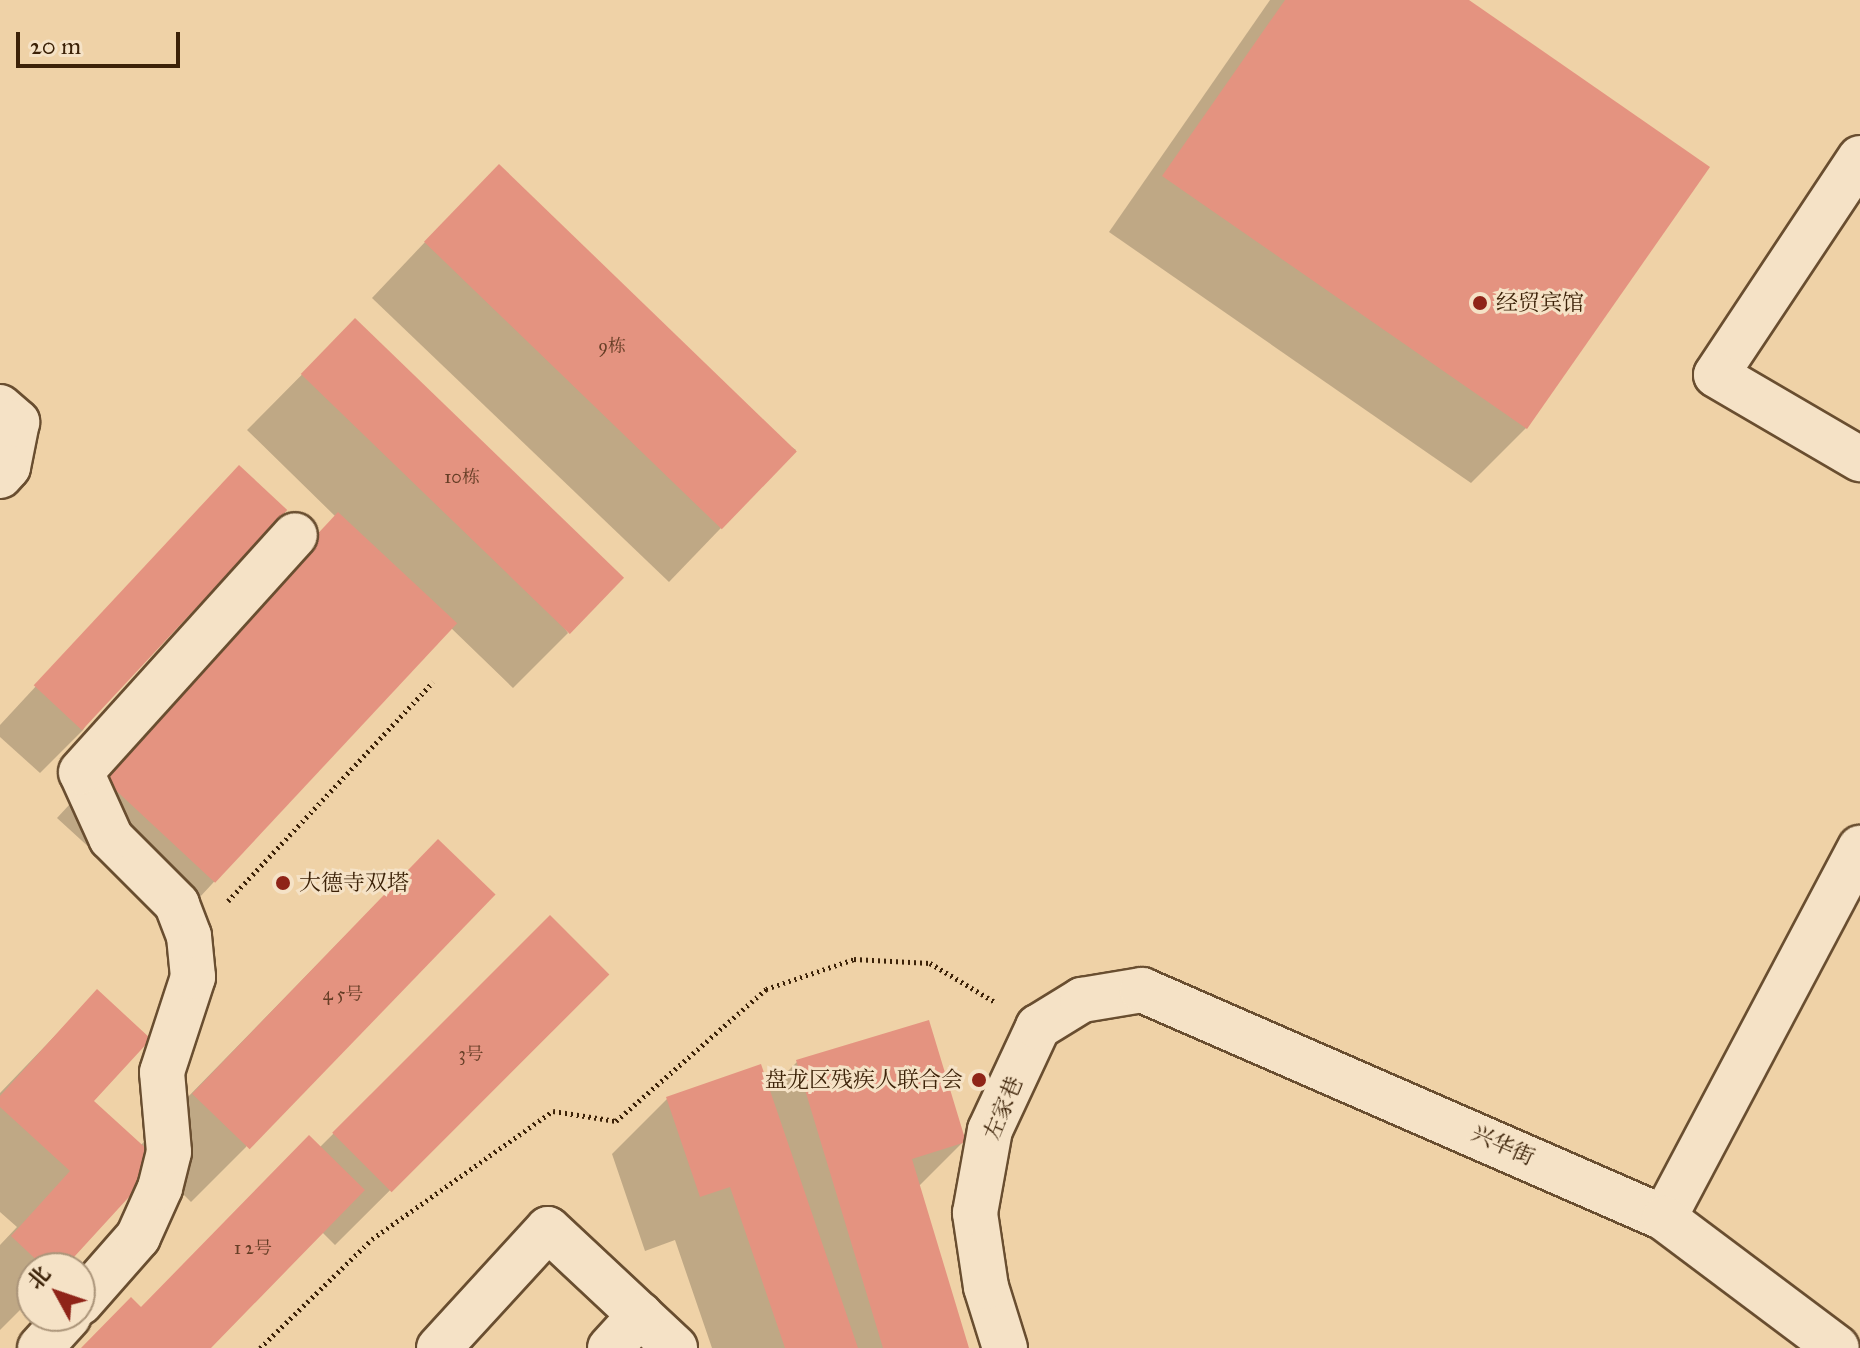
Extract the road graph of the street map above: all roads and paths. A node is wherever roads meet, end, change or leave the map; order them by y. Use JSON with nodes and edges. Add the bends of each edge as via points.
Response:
{"nodes":[{"id":1,"x":1860,"y":158,"type":"edge"},
{"id":2,"x":0,"y":407,"type":"edge"},
{"id":3,"x":1860,"y":459,"type":"edge"},
{"id":4,"x":0,"y":476,"type":"edge"},
{"id":5,"x":295,"y":535,"type":"dead end"},
{"id":6,"x":433,"y":682,"type":"dead end"},
{"id":7,"x":1860,"y":848,"type":"edge"},
{"id":8,"x":189,"y":936,"type":"junction"},
{"id":9,"x":1038,"y":1027,"type":"junction"},
{"id":10,"x":1664,"y":1218,"type":"junction"},
{"id":11,"x":96,"y":1285,"type":"edge"},
{"id":12,"x":640,"y":1315,"type":"junction"},
{"id":13,"x":54,"y":1332,"type":"edge"},
{"id":14,"x":40,"y":1348,"type":"edge"},
{"id":15,"x":260,"y":1348,"type":"edge"},
{"id":16,"x":439,"y":1348,"type":"edge"},
{"id":17,"x":610,"y":1348,"type":"edge"},
{"id":18,"x":675,"y":1348,"type":"edge"},
{"id":19,"x":1005,"y":1348,"type":"edge"},
{"id":20,"x":1837,"y":1348,"type":"edge"}],
"edges":[{"from":1,"to":3,"type":"street","via":[[1716,375]]},
{"from":2,"to":4,"type":"street","via":[[17,422],[8,467]]},
{"from":5,"to":8,"type":"street","via":[[81,772],[111,838],[177,904]]},
{"from":6,"to":8,"type":"path","via":[[219,911]]},
{"from":7,"to":10,"type":"street"},
{"from":8,"to":11,"type":"street","via":[[193,977],[162,1072],[169,1152],[160,1188],[138,1237]]},
{"from":9,"to":10,"type":"street","name":"兴华街","via":[[1082,1000],[1142,990]]},
{"from":9,"to":15,"type":"path","via":[[930,963],[854,959],[766,989],[616,1121],[553,1111],[436,1193],[372,1239]]},
{"from":9,"to":19,"type":"street","name":"左家巷","via":[[990,1130],[975,1213],[986,1287]]},
{"from":10,"to":20,"type":"street","name":"兴华街"},
{"from":12,"to":16,"type":"street","via":[[548,1229]]},
{"from":12,"to":17,"type":"street"},
{"from":12,"to":18,"type":"street"},
{"from":13,"to":14,"type":"street"}]}
